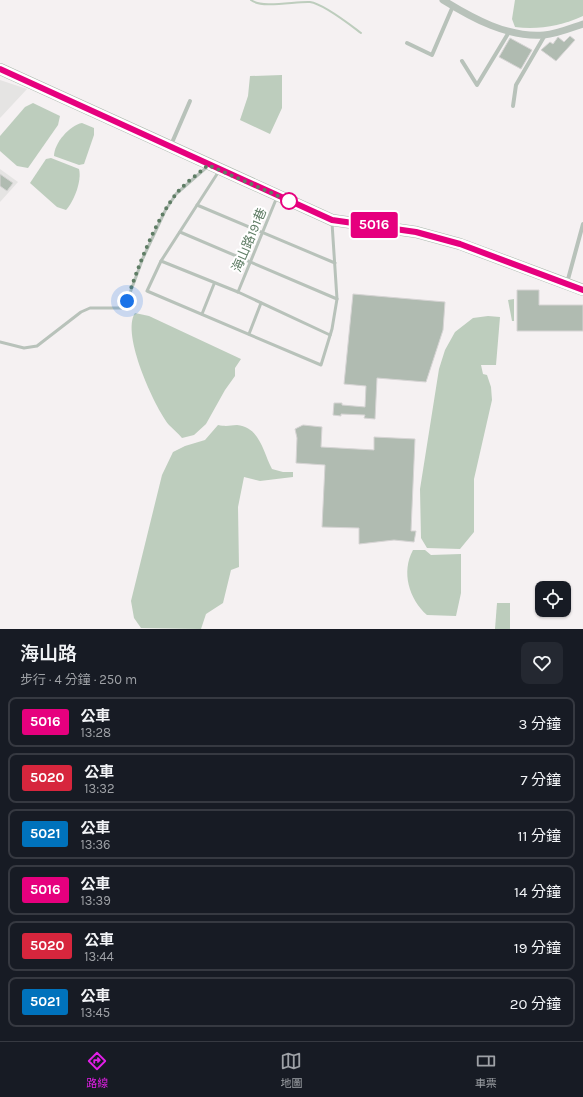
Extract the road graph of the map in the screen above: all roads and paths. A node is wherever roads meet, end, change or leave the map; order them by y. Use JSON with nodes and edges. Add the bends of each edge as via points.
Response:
{"nodes":[{"id":1,"x":443,"y":0,"type":"edge"},
{"id":2,"x":453,"y":6,"type":"junction"},
{"id":3,"x":583,"y":24,"type":"edge"},
{"id":4,"x":509,"y":32,"type":"junction"},
{"id":5,"x":545,"y":35,"type":"junction"},
{"id":6,"x":407,"y":43,"type":"dead end"},
{"id":7,"x":462,"y":62,"type":"dead end"},
{"id":8,"x":0,"y":69,"type":"edge"},
{"id":9,"x":190,"y":101,"type":"dead end"},
{"id":10,"x":513,"y":106,"type":"dead end"},
{"id":11,"x":170,"y":147,"type":"junction"},
{"id":12,"x":208,"y":165,"type":"junction"},
{"id":13,"x":220,"y":169,"type":"junction"},
{"id":14,"x":278,"y":195,"type":"junction"},
{"id":15,"x":197,"y":205,"type":"junction"},
{"id":16,"x":332,"y":220,"type":"junction"},
{"id":17,"x":583,"y":224,"type":"edge"},
{"id":18,"x":180,"y":232,"type":"junction"},
{"id":19,"x":262,"y":233,"type":"junction"},
{"id":20,"x":161,"y":261,"type":"junction"},
{"id":21,"x":250,"y":263,"type":"junction"},
{"id":22,"x":335,"y":264,"type":"junction"},
{"id":23,"x":214,"y":284,"type":"junction"},
{"id":24,"x":567,"y":284,"type":"junction"},
{"id":25,"x":583,"y":290,"type":"edge"},
{"id":26,"x":238,"y":292,"type":"junction"},
{"id":27,"x":336,"y":299,"type":"junction"},
{"id":28,"x":261,"y":303,"type":"junction"},
{"id":29,"x":202,"y":314,"type":"junction"},
{"id":30,"x":249,"y":334,"type":"junction"},
{"id":31,"x":330,"y":335,"type":"junction"},
{"id":32,"x":0,"y":342,"type":"edge"}],
"edges":[{"from":1,"to":2,"type":"street"},
{"from":2,"to":4,"type":"street"},
{"from":2,"to":6,"type":"street","via":[[432,55]]},
{"from":3,"to":5,"type":"street"},
{"from":4,"to":5,"type":"street"},
{"from":4,"to":7,"type":"street","via":[[477,85]]},
{"from":5,"to":10,"type":"street","via":[[516,85]]},
{"from":8,"to":11,"type":"main road"},
{"from":9,"to":11,"type":"street"},
{"from":11,"to":12,"type":"main road"},
{"from":12,"to":13,"type":"main road"},
{"from":12,"to":32,"type":"lane","via":[[176,194],[165,211],[127,301],[121,308],[90,308],[81,312],[37,346],[24,348]]},
{"from":13,"to":14,"type":"main road"},
{"from":13,"to":15,"type":"lane"},
{"from":14,"to":16,"type":"main road"},
{"from":14,"to":19,"type":"lane","name":"海山路191巷"},
{"from":15,"to":18,"type":"lane"},
{"from":15,"to":19,"type":"lane"},
{"from":16,"to":22,"type":"lane"},
{"from":16,"to":24,"type":"main road","via":[[416,232],[460,244]]},
{"from":17,"to":24,"type":"street"},
{"from":18,"to":20,"type":"lane"},
{"from":18,"to":21,"type":"lane"},
{"from":19,"to":21,"type":"lane","name":"海山路191巷"},
{"from":19,"to":22,"type":"lane"},
{"from":20,"to":23,"type":"lane"},
{"from":20,"to":29,"type":"lane","via":[[147,291]]},
{"from":21,"to":26,"type":"lane","name":"海山路191巷"},
{"from":21,"to":27,"type":"lane"},
{"from":22,"to":27,"type":"lane"},
{"from":23,"to":26,"type":"lane"},
{"from":23,"to":29,"type":"lane"},
{"from":24,"to":25,"type":"main road"},
{"from":26,"to":28,"type":"lane"},
{"from":27,"to":31,"type":"lane"},
{"from":28,"to":30,"type":"lane"},
{"from":28,"to":31,"type":"lane"},
{"from":29,"to":30,"type":"lane"},
{"from":30,"to":31,"type":"lane","via":[[321,365]]}]}
